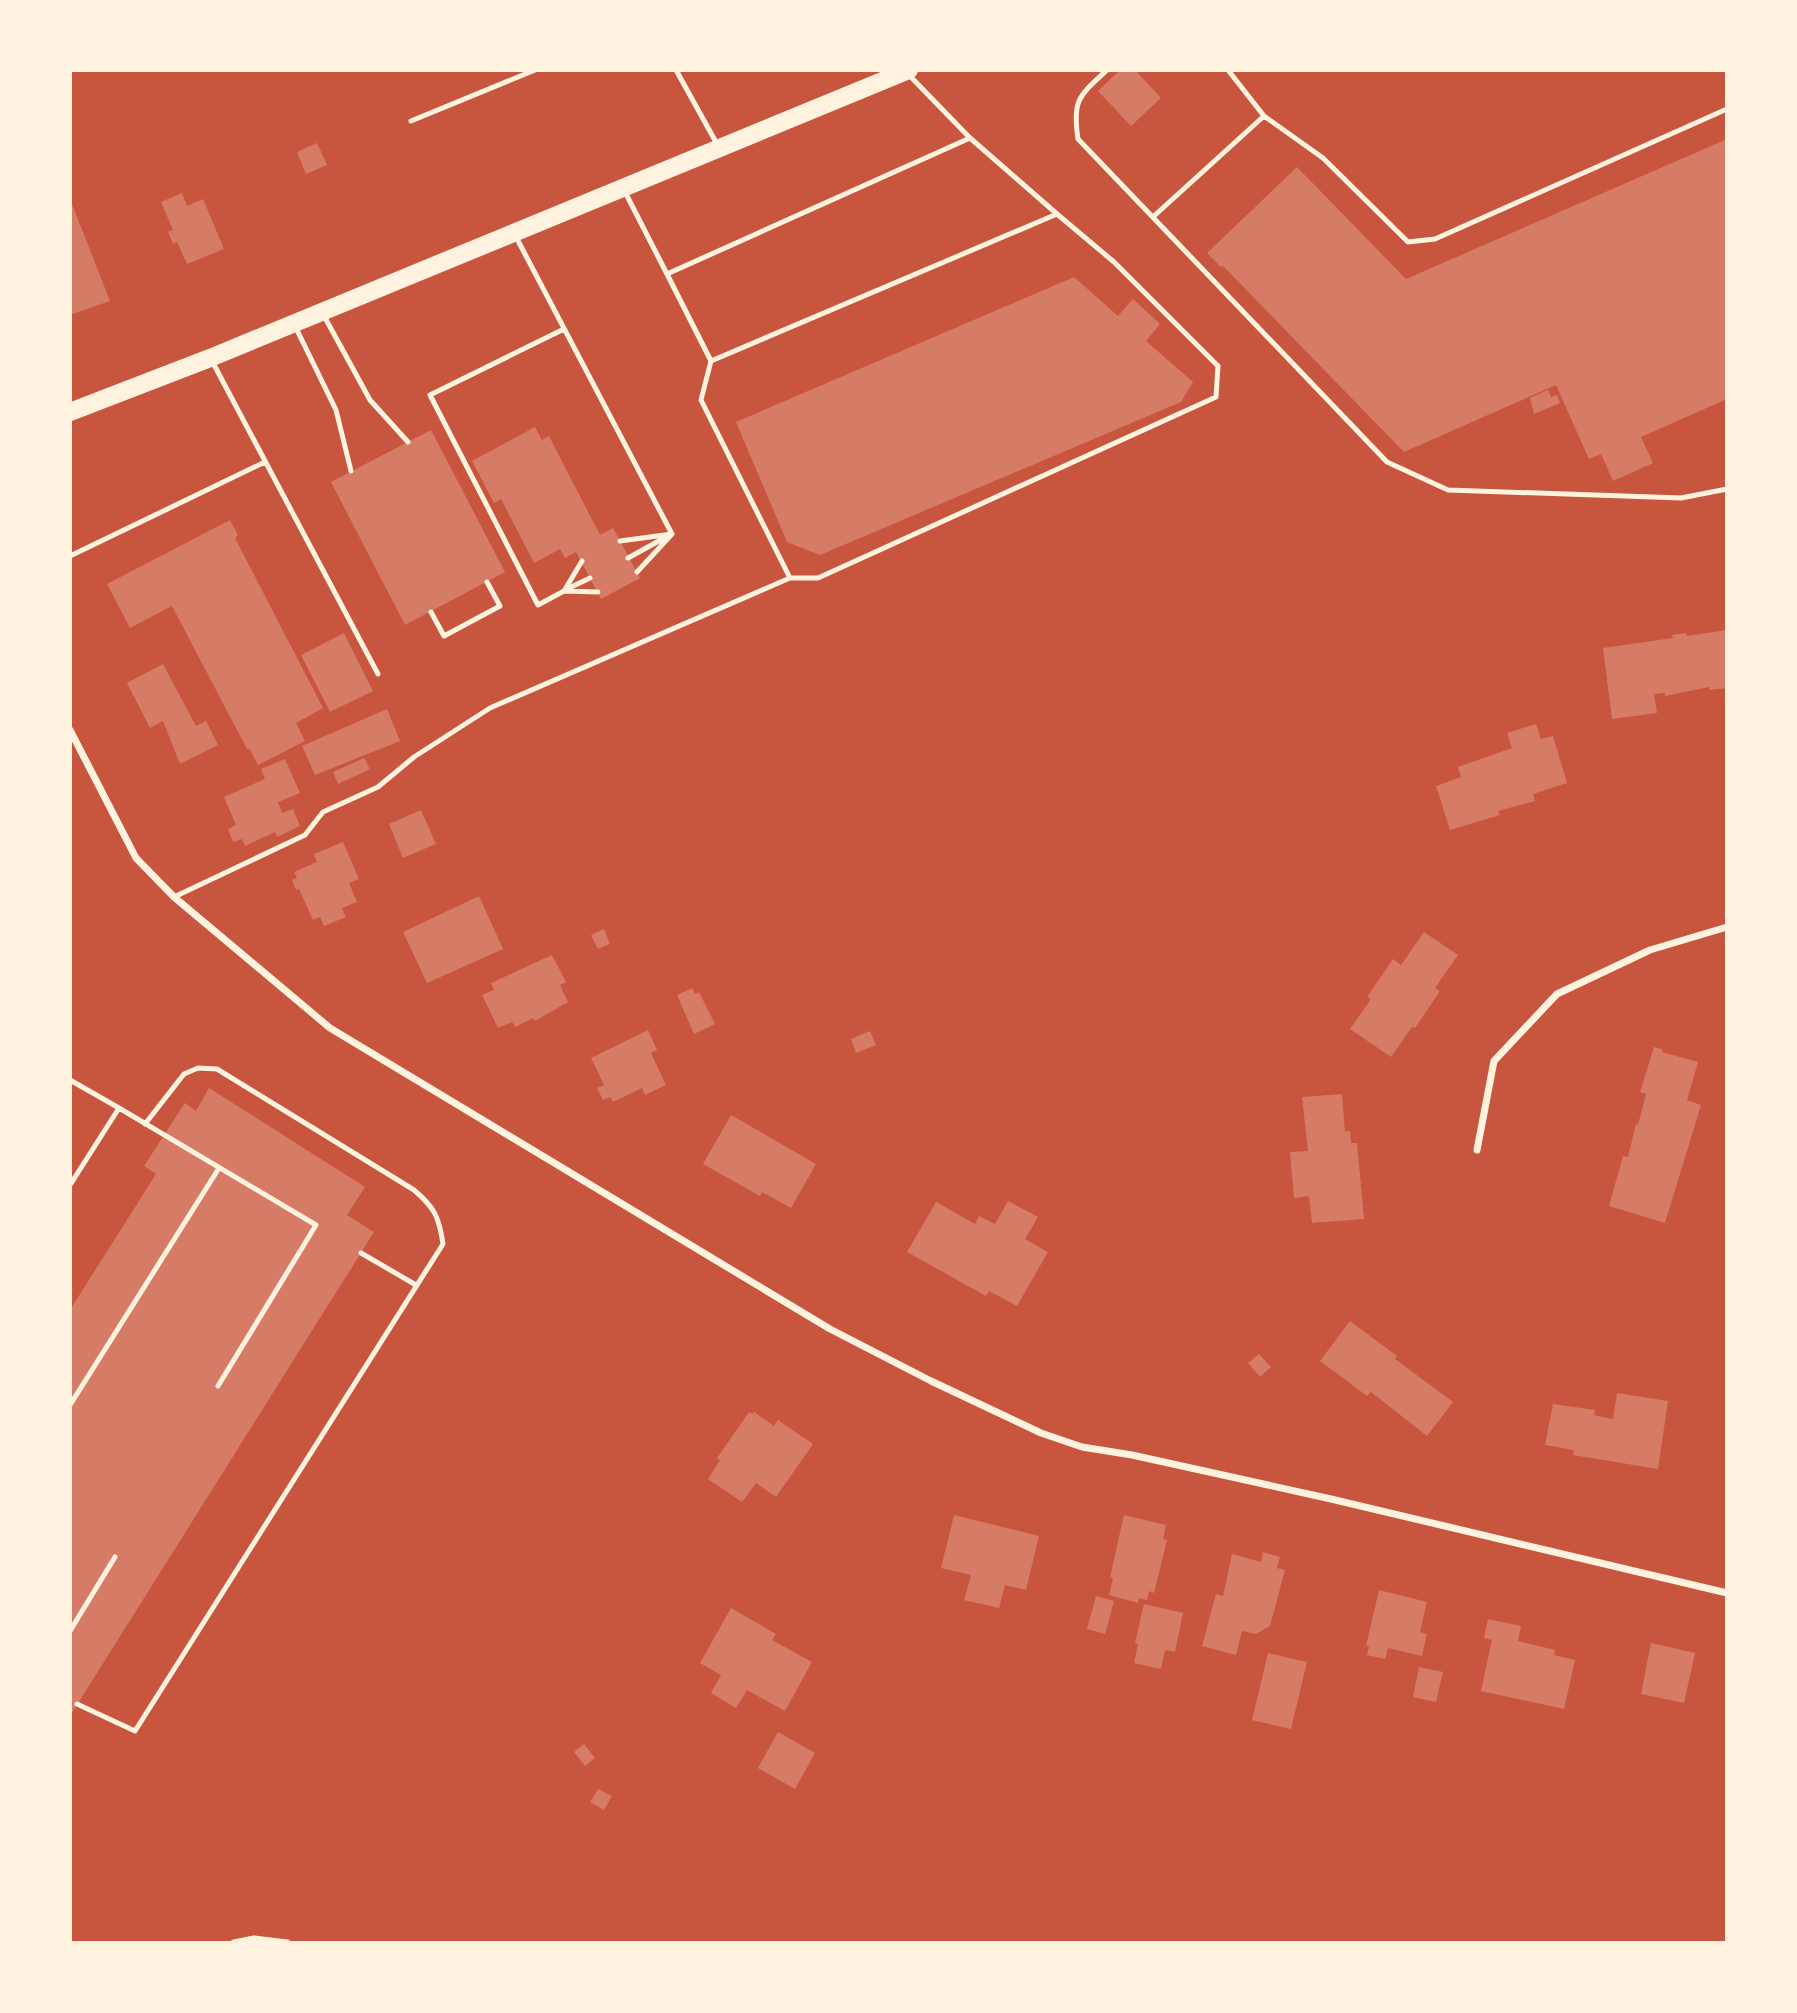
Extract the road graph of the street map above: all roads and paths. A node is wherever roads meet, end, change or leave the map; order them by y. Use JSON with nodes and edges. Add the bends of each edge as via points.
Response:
{"nodes":[{"id":1,"x":535,"y":70,"type":"edge"},
{"id":2,"x":676,"y":70,"type":"edge"},
{"id":3,"x":1107,"y":70,"type":"edge"},
{"id":4,"x":1228,"y":70,"type":"edge"},
{"id":5,"x":908,"y":71,"type":"edge"},
{"id":6,"x":1727,"y":109,"type":"edge"},
{"id":7,"x":1264,"y":116,"type":"junction"},
{"id":8,"x":411,"y":121,"type":"dead end"},
{"id":9,"x":970,"y":138,"type":"junction"},
{"id":10,"x":719,"y":148,"type":"junction"},
{"id":11,"x":622,"y":188,"type":"junction"},
{"id":12,"x":1057,"y":214,"type":"junction"},
{"id":13,"x":1154,"y":216,"type":"junction"},
{"id":14,"x":513,"y":233,"type":"junction"},
{"id":15,"x":667,"y":274,"type":"junction"},
{"id":16,"x":322,"y":312,"type":"junction"},
{"id":17,"x":294,"y":323,"type":"junction"},
{"id":18,"x":564,"y":329,"type":"junction"},
{"id":19,"x":210,"y":358,"type":"junction"},
{"id":20,"x":711,"y":361,"type":"junction"},
{"id":21,"x":70,"y":412,"type":"edge"},
{"id":22,"x":408,"y":442,"type":"dead end"},
{"id":23,"x":265,"y":462,"type":"junction"},
{"id":24,"x":351,"y":471,"type":"dead end"},
{"id":25,"x":1727,"y":489,"type":"edge"},
{"id":26,"x":672,"y":534,"type":"junction"},
{"id":27,"x":620,"y":541,"type":"dead end"},
{"id":28,"x":70,"y":556,"type":"edge"},
{"id":29,"x":628,"y":558,"type":"dead end"},
{"id":30,"x":582,"y":562,"type":"dead end"},
{"id":31,"x":637,"y":572,"type":"dead end"},
{"id":32,"x":590,"y":578,"type":"dead end"},
{"id":33,"x":790,"y":578,"type":"junction"},
{"id":34,"x":487,"y":582,"type":"dead end"},
{"id":35,"x":564,"y":591,"type":"junction"},
{"id":36,"x":598,"y":592,"type":"dead end"},
{"id":37,"x":431,"y":612,"type":"dead end"},
{"id":38,"x":378,"y":674,"type":"dead end"},
{"id":39,"x":70,"y":730,"type":"edge"},
{"id":40,"x":174,"y":897,"type":"junction"},
{"id":41,"x":1727,"y":927,"type":"edge"},
{"id":42,"x":70,"y":1080,"type":"edge"},
{"id":43,"x":119,"y":1108,"type":"junction"},
{"id":44,"x":145,"y":1124,"type":"junction"},
{"id":45,"x":1478,"y":1150,"type":"dead end"},
{"id":46,"x":219,"y":1168,"type":"junction"},
{"id":47,"x":70,"y":1185,"type":"edge"},
{"id":48,"x":361,"y":1252,"type":"dead end"},
{"id":49,"x":416,"y":1285,"type":"junction"},
{"id":50,"x":218,"y":1386,"type":"dead end"},
{"id":51,"x":70,"y":1405,"type":"edge"},
{"id":52,"x":115,"y":1557,"type":"dead end"},
{"id":53,"x":1727,"y":1593,"type":"edge"},
{"id":54,"x":70,"y":1630,"type":"edge"},
{"id":55,"x":77,"y":1704,"type":"dead end"},
{"id":56,"x":234,"y":1943,"type":"edge"},
{"id":57,"x":287,"y":1943,"type":"edge"}],
"edges":[{"from":1,"to":8,"type":"lane"},
{"from":2,"to":10,"type":"lane"},
{"from":3,"to":13,"type":"lane","via":[[1082,93],[1074,113],[1078,139]]},
{"from":4,"to":7,"type":"lane"},
{"from":5,"to":9,"type":"lane"},
{"from":5,"to":10,"type":"main road"},
{"from":6,"to":7,"type":"lane","via":[[1436,239],[1408,242],[1323,158]]},
{"from":7,"to":13,"type":"lane"},
{"from":9,"to":12,"type":"lane"},
{"from":9,"to":15,"type":"lane"},
{"from":10,"to":11,"type":"main road"},
{"from":11,"to":14,"type":"main road"},
{"from":11,"to":15,"type":"lane"},
{"from":12,"to":20,"type":"lane"},
{"from":12,"to":33,"type":"lane","via":[[1115,262],[1218,366],[1216,397],[818,578]]},
{"from":13,"to":25,"type":"lane","via":[[1387,462],[1448,490],[1681,498]]},
{"from":14,"to":16,"type":"main road"},
{"from":14,"to":18,"type":"lane"},
{"from":15,"to":20,"type":"lane"},
{"from":16,"to":17,"type":"main road"},
{"from":16,"to":22,"type":"lane","via":[[370,400]]},
{"from":17,"to":19,"type":"main road"},
{"from":17,"to":24,"type":"lane","via":[[336,410]]},
{"from":18,"to":26,"type":"lane"},
{"from":18,"to":35,"type":"lane","via":[[430,396],[538,605]]},
{"from":19,"to":21,"type":"main road"},
{"from":19,"to":23,"type":"lane"},
{"from":20,"to":33,"type":"lane","via":[[701,400]]},
{"from":23,"to":28,"type":"lane"},
{"from":23,"to":38,"type":"lane"},
{"from":26,"to":27,"type":"lane"},
{"from":26,"to":29,"type":"lane"},
{"from":26,"to":31,"type":"lane"},
{"from":30,"to":35,"type":"lane"},
{"from":32,"to":35,"type":"lane"},
{"from":33,"to":40,"type":"lane","via":[[491,708],[414,757],[378,788],[323,813],[305,835]]},
{"from":34,"to":37,"type":"lane","via":[[500,606],[489,612],[444,636]]},
{"from":35,"to":36,"type":"lane"},
{"from":39,"to":40,"type":"street","via":[[136,858]]},
{"from":40,"to":53,"type":"street","via":[[330,1028],[830,1329],[1041,1433],[1082,1447],[1331,1499]]},
{"from":41,"to":45,"type":"street","via":[[1650,950],[1557,994],[1494,1061]]},
{"from":42,"to":43,"type":"lane"},
{"from":43,"to":44,"type":"lane"},
{"from":43,"to":47,"type":"lane"},
{"from":44,"to":46,"type":"lane"},
{"from":44,"to":49,"type":"lane","via":[[184,1074],[198,1068],[217,1069],[430,1203],[440,1221],[443,1244]]},
{"from":46,"to":50,"type":"lane","via":[[316,1225]]},
{"from":46,"to":51,"type":"lane"},
{"from":48,"to":49,"type":"lane"},
{"from":49,"to":55,"type":"lane","via":[[135,1731]]},
{"from":52,"to":54,"type":"lane"},
{"from":56,"to":57,"type":"street","via":[[254,1939]]}]}
